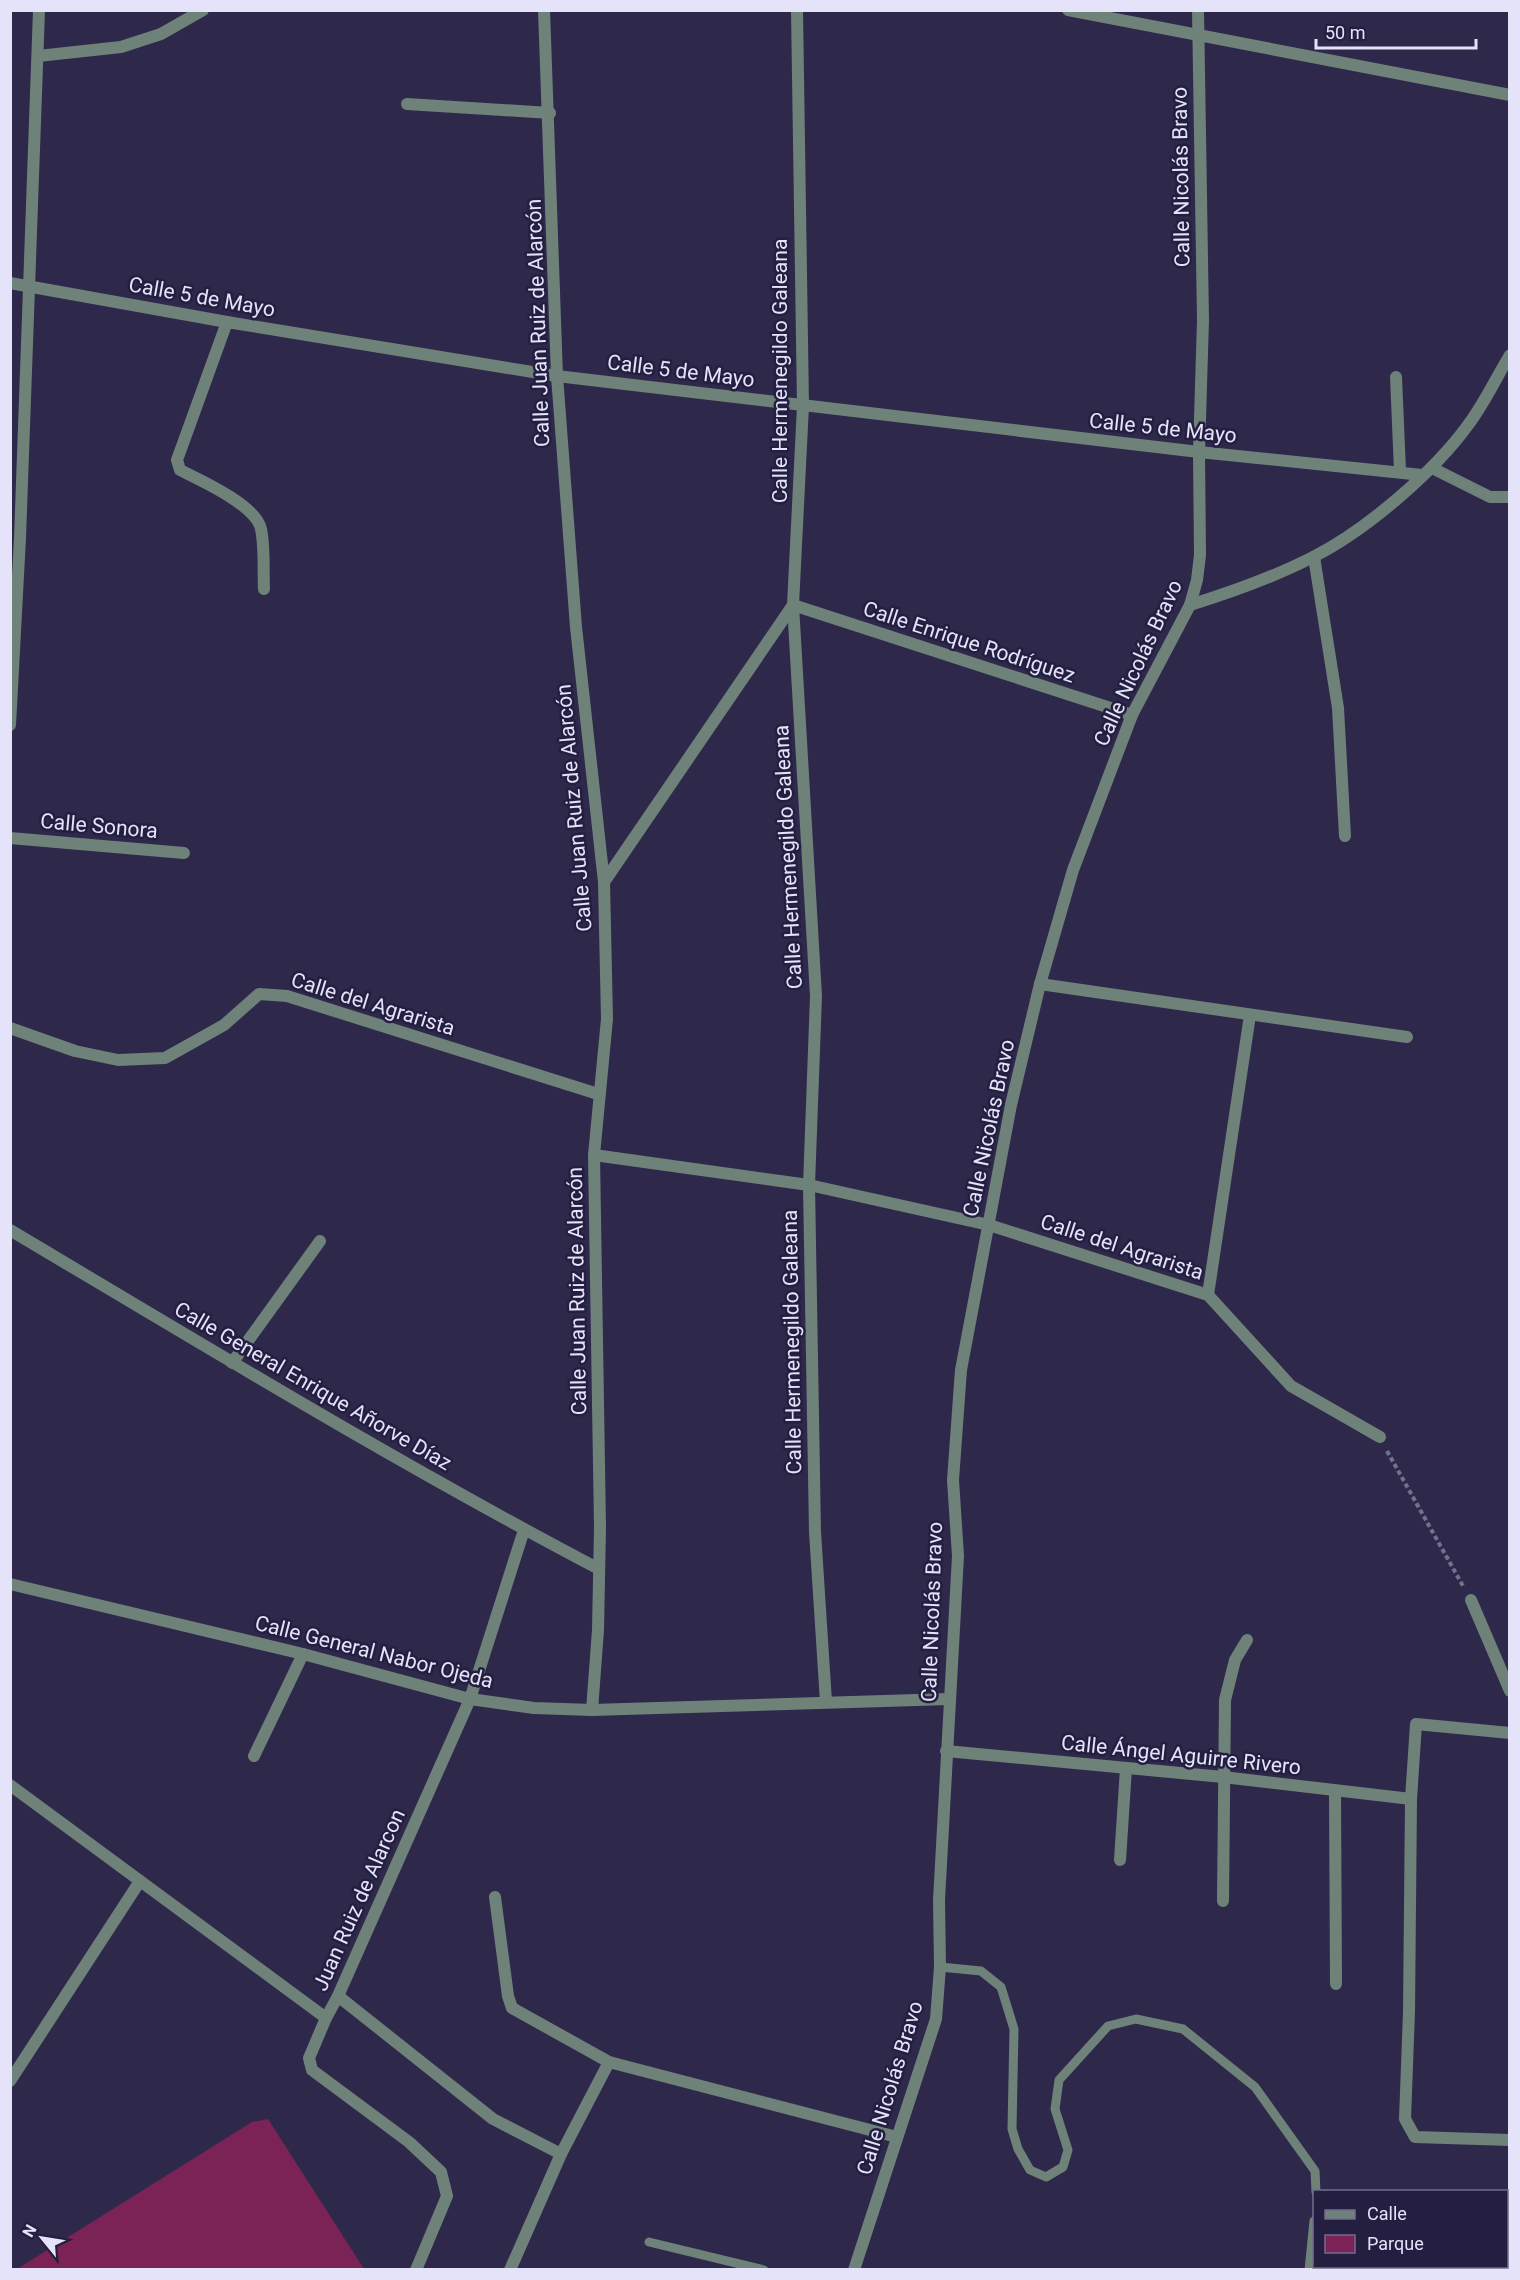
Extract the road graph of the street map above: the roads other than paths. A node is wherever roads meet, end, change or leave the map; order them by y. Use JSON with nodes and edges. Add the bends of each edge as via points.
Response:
{"nodes":[{"id":1,"x":39,"y":10,"type":"edge"},
{"id":2,"x":203,"y":10,"type":"edge"},
{"id":3,"x":544,"y":10,"type":"edge"},
{"id":4,"x":797,"y":10,"type":"edge"},
{"id":5,"x":1068,"y":10,"type":"edge"},
{"id":6,"x":1198,"y":10,"type":"edge"},
{"id":7,"x":1199,"y":38,"type":"junction"},
{"id":8,"x":38,"y":56,"type":"junction"},
{"id":9,"x":1509,"y":95,"type":"edge"},
{"id":10,"x":406,"y":104,"type":"dead end"},
{"id":11,"x":550,"y":113,"type":"junction"},
{"id":12,"x":10,"y":283,"type":"edge"},
{"id":13,"x":30,"y":286,"type":"junction"},
{"id":14,"x":227,"y":322,"type":"junction"},
{"id":15,"x":1509,"y":355,"type":"edge"},
{"id":16,"x":557,"y":376,"type":"junction"},
{"id":17,"x":1396,"y":377,"type":"dead end"},
{"id":18,"x":803,"y":406,"type":"junction"},
{"id":19,"x":1199,"y":452,"type":"junction"},
{"id":20,"x":1400,"y":471,"type":"junction"},
{"id":21,"x":1427,"y":472,"type":"junction"},
{"id":22,"x":1509,"y":497,"type":"edge"},
{"id":23,"x":1314,"y":557,"type":"junction"},
{"id":24,"x":264,"y":589,"type":"dead end"},
{"id":25,"x":794,"y":605,"type":"junction"},
{"id":26,"x":1190,"y":605,"type":"junction"},
{"id":27,"x":1132,"y":715,"type":"junction"},
{"id":28,"x":10,"y":725,"type":"edge"},
{"id":29,"x":1345,"y":836,"type":"dead end"},
{"id":30,"x":10,"y":838,"type":"edge"},
{"id":31,"x":184,"y":853,"type":"dead end"},
{"id":32,"x":604,"y":882,"type":"junction"},
{"id":33,"x":1040,"y":984,"type":"junction"},
{"id":34,"x":1250,"y":1015,"type":"junction"},
{"id":35,"x":10,"y":1028,"type":"edge"},
{"id":36,"x":1407,"y":1037,"type":"dead end"},
{"id":37,"x":598,"y":1094,"type":"junction"},
{"id":38,"x":594,"y":1155,"type":"junction"},
{"id":39,"x":809,"y":1185,"type":"junction"},
{"id":40,"x":989,"y":1226,"type":"junction"},
{"id":41,"x":10,"y":1230,"type":"edge"},
{"id":42,"x":320,"y":1241,"type":"dead end"},
{"id":43,"x":1208,"y":1295,"type":"junction"},
{"id":44,"x":232,"y":1363,"type":"junction"},
{"id":45,"x":1380,"y":1437,"type":"road end"},
{"id":46,"x":524,"y":1530,"type":"junction"},
{"id":47,"x":599,"y":1569,"type":"junction"},
{"id":48,"x":10,"y":1584,"type":"edge"},
{"id":49,"x":1471,"y":1600,"type":"road end"},
{"id":50,"x":1247,"y":1640,"type":"dead end"},
{"id":51,"x":303,"y":1654,"type":"junction"},
{"id":52,"x":1509,"y":1691,"type":"edge"},
{"id":53,"x":470,"y":1699,"type":"junction"},
{"id":54,"x":949,"y":1699,"type":"junction"},
{"id":55,"x":826,"y":1702,"type":"junction"},
{"id":56,"x":592,"y":1710,"type":"junction"},
{"id":57,"x":1509,"y":1733,"type":"edge"},
{"id":58,"x":946,"y":1750,"type":"junction"},
{"id":59,"x":254,"y":1756,"type":"dead end"},
{"id":60,"x":1126,"y":1768,"type":"junction"},
{"id":61,"x":1223,"y":1777,"type":"junction"},
{"id":62,"x":10,"y":1785,"type":"edge"},
{"id":63,"x":1335,"y":1791,"type":"junction"},
{"id":64,"x":1411,"y":1799,"type":"junction"},
{"id":65,"x":1120,"y":1860,"type":"dead end"},
{"id":66,"x":140,"y":1881,"type":"junction"},
{"id":67,"x":495,"y":1897,"type":"dead end"},
{"id":68,"x":1223,"y":1901,"type":"dead end"},
{"id":69,"x":940,"y":1967,"type":"junction"},
{"id":70,"x":1336,"y":1984,"type":"dead end"},
{"id":71,"x":338,"y":1996,"type":"junction"},
{"id":72,"x":326,"y":2018,"type":"junction"},
{"id":73,"x":609,"y":2062,"type":"junction"},
{"id":74,"x":10,"y":2081,"type":"edge"},
{"id":75,"x":897,"y":2137,"type":"junction"},
{"id":76,"x":1509,"y":2140,"type":"edge"},
{"id":77,"x":561,"y":2154,"type":"junction"},
{"id":78,"x":1316,"y":2190,"type":"edge"},
{"id":79,"x":1313,"y":2231,"type":"edge"},
{"id":80,"x":649,"y":2241,"type":"dead end"},
{"id":81,"x":416,"y":2270,"type":"edge"},
{"id":82,"x":510,"y":2270,"type":"edge"},
{"id":83,"x":764,"y":2270,"type":"edge"},
{"id":84,"x":854,"y":2270,"type":"edge"},
{"id":85,"x":1309,"y":2270,"type":"edge"}],
"edges":[{"from":1,"to":8,"type":"street"},
{"from":2,"to":8,"type":"street","via":[[161,34],[121,47]]},
{"from":3,"to":11,"type":"street","name":"Calle Juan Ruiz de Alarcón"},
{"from":4,"to":18,"type":"street","name":"Calle Hermenegildo Galeana"},
{"from":5,"to":7,"type":"street"},
{"from":6,"to":7,"type":"street","name":"Calle Nicolás Bravo"},
{"from":7,"to":9,"type":"street"},
{"from":7,"to":19,"type":"street","name":"Calle Nicolás Bravo","via":[[1203,320]]},
{"from":8,"to":13,"type":"street"},
{"from":10,"to":11,"type":"street"},
{"from":11,"to":16,"type":"street","name":"Calle Juan Ruiz de Alarcón"},
{"from":12,"to":13,"type":"street","name":"Calle 5 de Mayo"},
{"from":13,"to":14,"type":"street","name":"Calle 5 de Mayo"},
{"from":13,"to":28,"type":"street"},
{"from":14,"to":16,"type":"street","name":"Calle 5 de Mayo"},
{"from":14,"to":24,"type":"street","via":[[177,460],[180,470],[222,492],[250,513],[261,527]]},
{"from":15,"to":21,"type":"street","via":[[1468,424]]},
{"from":16,"to":18,"type":"street","name":"Calle 5 de Mayo"},
{"from":16,"to":32,"type":"street","name":"Calle Juan Ruiz de Alarcón","via":[[576,627]]},
{"from":17,"to":20,"type":"street"},
{"from":18,"to":19,"type":"street","name":"Calle 5 de Mayo"},
{"from":18,"to":25,"type":"street","name":"Calle Hermenegildo Galeana"},
{"from":19,"to":20,"type":"street","name":"Calle 5 de Mayo"},
{"from":19,"to":26,"type":"street","name":"Calle Nicolás Bravo","via":[[1200,555]]},
{"from":20,"to":21,"type":"street","name":"Calle 5 de Mayo"},
{"from":21,"to":22,"type":"street","name":"Calle 5 de Mayo","via":[[1490,497]]},
{"from":21,"to":23,"type":"street"},
{"from":23,"to":26,"type":"street","via":[[1232,592]]},
{"from":23,"to":29,"type":"street","via":[[1338,708]]},
{"from":25,"to":27,"type":"street","name":"Calle Enrique Rodríguez"},
{"from":25,"to":32,"type":"street"},
{"from":25,"to":39,"type":"street","name":"Calle Hermenegildo Galeana","via":[[816,996]]},
{"from":26,"to":27,"type":"street","name":"Calle Nicolás Bravo"},
{"from":27,"to":33,"type":"street","name":"Calle Nicolás Bravo","via":[[1073,870]]},
{"from":30,"to":31,"type":"street","name":"Calle Sonora"},
{"from":32,"to":37,"type":"street","name":"Calle Juan Ruiz de Alarcón","via":[[607,1019]]},
{"from":33,"to":34,"type":"street"},
{"from":33,"to":40,"type":"street","name":"Calle Nicolás Bravo","via":[[1011,1105]]},
{"from":34,"to":36,"type":"street"},
{"from":34,"to":43,"type":"street"},
{"from":35,"to":37,"type":"street","name":"Calle del Agrarista","via":[[75,1051],[118,1060],[165,1058],[224,1025],[259,994],[287,996]]},
{"from":37,"to":38,"type":"street","name":"Calle Juan Ruiz de Alarcón"},
{"from":38,"to":39,"type":"street","name":"Calle del Agrarista"},
{"from":38,"to":47,"type":"street","name":"Calle Juan Ruiz de Alarcón"},
{"from":39,"to":40,"type":"street","name":"Calle del Agrarista"},
{"from":39,"to":55,"type":"street","name":"Calle Hermenegildo Galeana","via":[[815,1532]]},
{"from":40,"to":43,"type":"street","name":"Calle del Agrarista"},
{"from":40,"to":54,"type":"street","name":"Calle Nicolás Bravo","via":[[961,1370],[953,1480],[958,1556]]},
{"from":41,"to":44,"type":"street","name":"Calle General Enrique Añorve Díaz"},
{"from":42,"to":44,"type":"street"},
{"from":43,"to":45,"type":"street","name":"Calle del Agrarista","via":[[1291,1386]]},
{"from":44,"to":46,"type":"street","name":"Calle General Enrique Añorve Díaz"},
{"from":46,"to":47,"type":"street","name":"Calle General Enrique Añorve Díaz"},
{"from":46,"to":53,"type":"street","name":"Juan Ruiz de Alarcon"},
{"from":47,"to":56,"type":"street","name":"Calle Juan Ruiz de Alarcón"},
{"from":48,"to":51,"type":"street","name":"Calle General Nabor Ojeda"},
{"from":49,"to":52,"type":"street"},
{"from":50,"to":61,"type":"street","via":[[1236,1660],[1225,1700]]},
{"from":51,"to":53,"type":"street","name":"Calle General Nabor Ojeda"},
{"from":51,"to":59,"type":"street"},
{"from":53,"to":56,"type":"street","name":"Calle General Nabor Ojeda","via":[[534,1708]]},
{"from":53,"to":71,"type":"street","name":"Juan Ruiz de Alarcon"},
{"from":54,"to":55,"type":"street","name":"Calle General Nabor Ojeda"},
{"from":54,"to":58,"type":"street","name":"Calle Nicolás Bravo"},
{"from":55,"to":56,"type":"street","name":"Calle General Nabor Ojeda"},
{"from":57,"to":64,"type":"street","via":[[1416,1724]]},
{"from":58,"to":60,"type":"street","name":"Calle Ángel Aguirre Rivero"},
{"from":58,"to":69,"type":"street","name":"Calle Nicolás Bravo"},
{"from":60,"to":61,"type":"street","name":"Calle Ángel Aguirre Rivero"},
{"from":60,"to":65,"type":"street"},
{"from":61,"to":63,"type":"street","name":"Calle Ángel Aguirre Rivero"},
{"from":61,"to":68,"type":"street"},
{"from":62,"to":66,"type":"street","name":"Juan Ruiz de Alarcon"},
{"from":63,"to":64,"type":"street","name":"Calle Ángel Aguirre Rivero"},
{"from":63,"to":70,"type":"street"},
{"from":64,"to":76,"type":"street","via":[[1405,2119],[1415,2137]]},
{"from":66,"to":72,"type":"street","name":"Juan Ruiz de Alarcon"},
{"from":66,"to":74,"type":"street"},
{"from":67,"to":73,"type":"street","via":[[512,2008]]},
{"from":69,"to":75,"type":"street","name":"Calle Nicolás Bravo","via":[[936,2019]]},
{"from":69,"to":78,"type":"lane","via":[[981,1971],[1001,1987],[1014,2029],[1012,2129],[1030,2170],[1046,2177],[1063,2167],[1068,2150],[1055,2109],[1059,2080],[1108,2026],[1136,2019],[1184,2029],[1255,2087],[1315,2171]]},
{"from":71,"to":72,"type":"street","name":"Juan Ruiz de Alarcon"},
{"from":71,"to":77,"type":"street","via":[[493,2119]]},
{"from":72,"to":81,"type":"street","via":[[309,2058],[312,2070],[409,2142],[441,2172],[447,2196]]},
{"from":73,"to":75,"type":"street"},
{"from":73,"to":77,"type":"street"},
{"from":75,"to":84,"type":"street","name":"Calle Nicolás Bravo"},
{"from":77,"to":82,"type":"street"},
{"from":79,"to":85,"type":"lane"},
{"from":80,"to":83,"type":"lane"}]}
